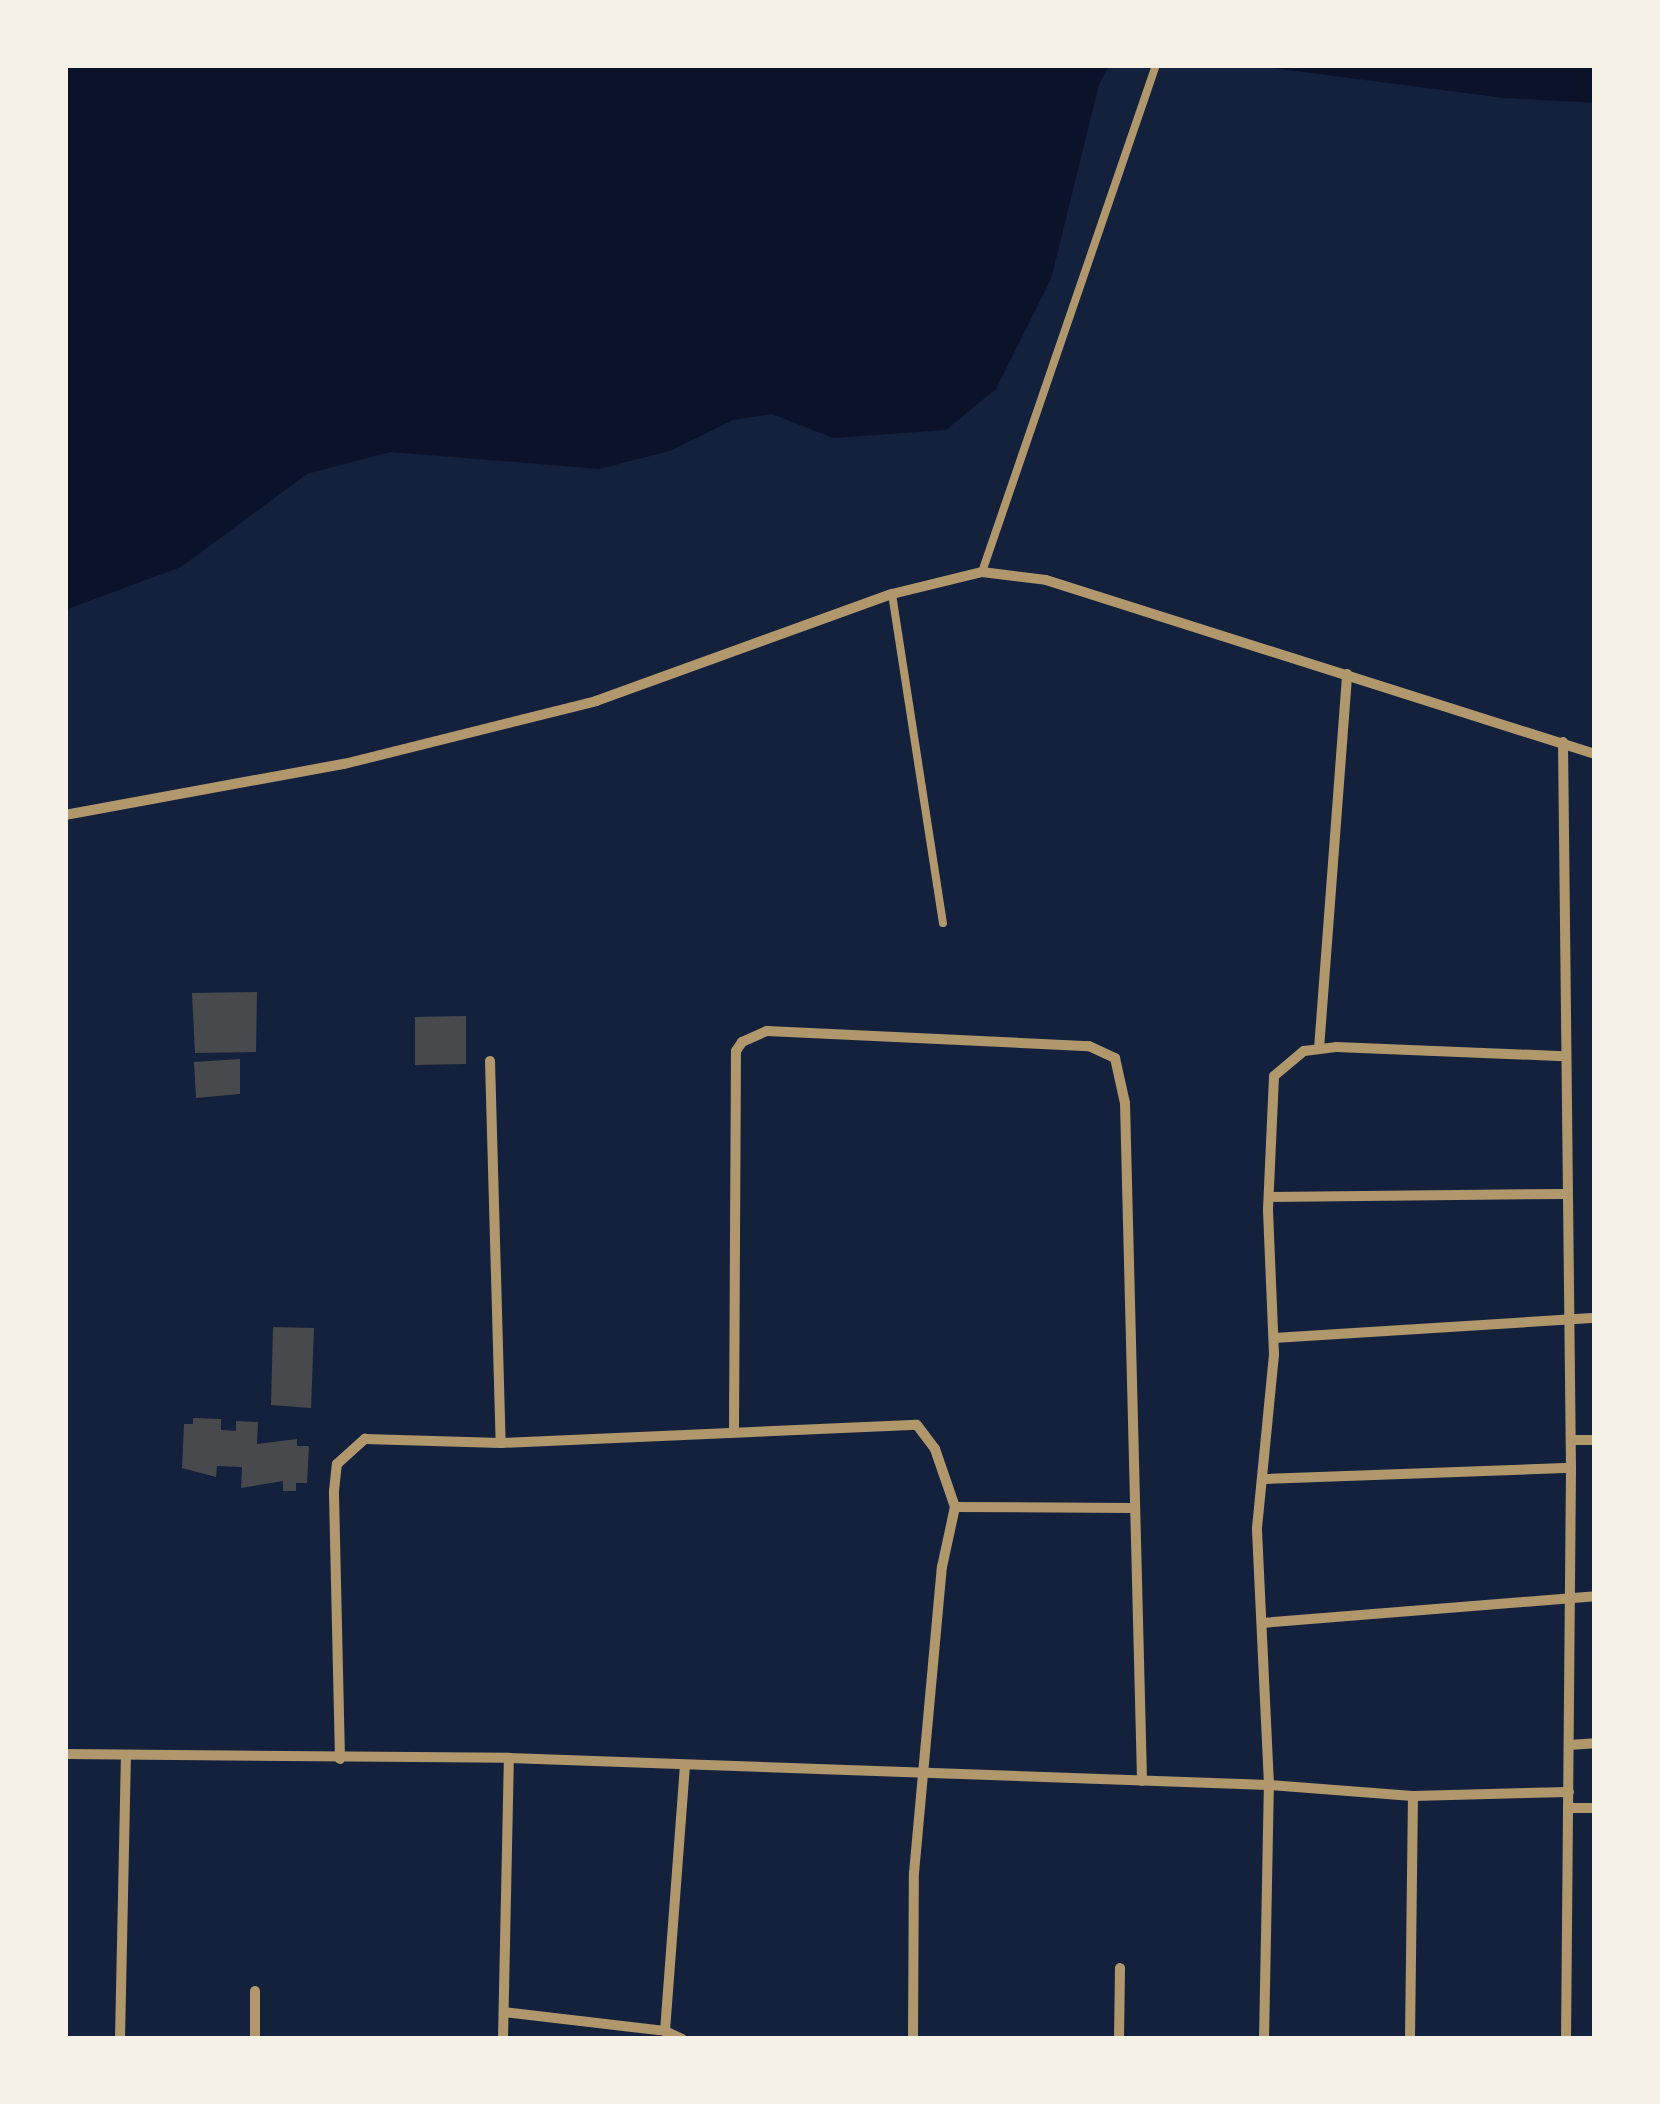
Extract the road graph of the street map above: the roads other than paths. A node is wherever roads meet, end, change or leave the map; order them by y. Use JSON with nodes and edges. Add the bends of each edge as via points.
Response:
{"nodes":[{"id":1,"x":1156,"y":65,"type":"edge"},
{"id":2,"x":982,"y":572,"type":"junction"},
{"id":3,"x":892,"y":594,"type":"junction"},
{"id":4,"x":1348,"y":674,"type":"junction"},
{"id":5,"x":1562,"y":742,"type":"junction"},
{"id":6,"x":1595,"y":754,"type":"edge"},
{"id":7,"x":65,"y":814,"type":"edge"},
{"id":8,"x":943,"y":923,"type":"dead end"},
{"id":9,"x":1319,"y":1049,"type":"junction"},
{"id":10,"x":1564,"y":1056,"type":"junction"},
{"id":11,"x":490,"y":1060,"type":"dead end"},
{"id":12,"x":1566,"y":1194,"type":"junction"},
{"id":13,"x":1268,"y":1197,"type":"junction"},
{"id":14,"x":1568,"y":1316,"type":"junction"},
{"id":15,"x":1595,"y":1318,"type":"edge"},
{"id":16,"x":1274,"y":1338,"type":"junction"},
{"id":17,"x":734,"y":1430,"type":"junction"},
{"id":18,"x":1571,"y":1440,"type":"junction"},
{"id":19,"x":1595,"y":1440,"type":"edge"},
{"id":20,"x":501,"y":1443,"type":"junction"},
{"id":21,"x":1572,"y":1468,"type":"junction"},
{"id":22,"x":1264,"y":1479,"type":"junction"},
{"id":23,"x":955,"y":1507,"type":"junction"},
{"id":24,"x":1132,"y":1508,"type":"junction"},
{"id":25,"x":1595,"y":1596,"type":"edge"},
{"id":26,"x":1568,"y":1597,"type":"junction"},
{"id":27,"x":1262,"y":1623,"type":"junction"},
{"id":28,"x":1595,"y":1744,"type":"edge"},
{"id":29,"x":1569,"y":1745,"type":"junction"},
{"id":30,"x":65,"y":1754,"type":"edge"},
{"id":31,"x":126,"y":1755,"type":"junction"},
{"id":32,"x":509,"y":1758,"type":"junction"},
{"id":33,"x":340,"y":1760,"type":"junction"},
{"id":34,"x":685,"y":1766,"type":"junction"},
{"id":35,"x":928,"y":1772,"type":"junction"},
{"id":36,"x":1142,"y":1781,"type":"junction"},
{"id":37,"x":1269,"y":1785,"type":"junction"},
{"id":38,"x":1568,"y":1792,"type":"junction"},
{"id":39,"x":1413,"y":1796,"type":"junction"},
{"id":40,"x":1568,"y":1808,"type":"junction"},
{"id":41,"x":1595,"y":1808,"type":"edge"},
{"id":42,"x":1120,"y":1968,"type":"dead end"},
{"id":43,"x":255,"y":1992,"type":"dead end"},
{"id":44,"x":504,"y":2012,"type":"junction"},
{"id":45,"x":665,"y":2031,"type":"junction"},
{"id":46,"x":120,"y":2039,"type":"edge"},
{"id":47,"x":255,"y":2039,"type":"edge"},
{"id":48,"x":503,"y":2039,"type":"edge"},
{"id":49,"x":682,"y":2039,"type":"edge"},
{"id":50,"x":913,"y":2039,"type":"edge"},
{"id":51,"x":1118,"y":2039,"type":"edge"},
{"id":52,"x":1264,"y":2039,"type":"edge"},
{"id":53,"x":1410,"y":2039,"type":"edge"},
{"id":54,"x":1566,"y":2039,"type":"edge"}],
"edges":[{"from":1,"to":2,"type":"lane"},
{"from":2,"to":3,"type":"street"},
{"from":2,"to":4,"type":"street","via":[[1046,580]]},
{"from":3,"to":7,"type":"street","via":[[596,701],[344,764]]},
{"from":3,"to":8,"type":"lane"},
{"from":4,"to":5,"type":"street"},
{"from":4,"to":9,"type":"street"},
{"from":5,"to":6,"type":"street"},
{"from":5,"to":10,"type":"street"},
{"from":9,"to":10,"type":"street"},
{"from":9,"to":13,"type":"street","via":[[1304,1050],[1274,1076]]},
{"from":10,"to":12,"type":"street"},
{"from":11,"to":20,"type":"street"},
{"from":12,"to":13,"type":"street"},
{"from":12,"to":14,"type":"street"},
{"from":13,"to":16,"type":"street"},
{"from":14,"to":15,"type":"street"},
{"from":14,"to":16,"type":"street"},
{"from":14,"to":18,"type":"street"},
{"from":16,"to":22,"type":"street"},
{"from":17,"to":20,"type":"street"},
{"from":17,"to":23,"type":"street","via":[[918,1425],[935,1449]]},
{"from":17,"to":24,"type":"street","via":[[736,1051],[742,1042],[766,1030],[1089,1046],[1115,1058],[1124,1076]]},
{"from":18,"to":19,"type":"street"},
{"from":18,"to":21,"type":"street"},
{"from":20,"to":33,"type":"street","via":[[365,1438],[337,1464]]},
{"from":21,"to":22,"type":"street"},
{"from":21,"to":26,"type":"street"},
{"from":22,"to":27,"type":"street","via":[[1258,1528]]},
{"from":23,"to":24,"type":"street"},
{"from":23,"to":35,"type":"street","via":[[942,1568]]},
{"from":24,"to":36,"type":"street"},
{"from":25,"to":26,"type":"street"},
{"from":26,"to":27,"type":"street"},
{"from":26,"to":29,"type":"street"},
{"from":27,"to":37,"type":"street"},
{"from":28,"to":29,"type":"street"},
{"from":29,"to":38,"type":"street"},
{"from":30,"to":31,"type":"street"},
{"from":31,"to":33,"type":"street"},
{"from":31,"to":46,"type":"street"},
{"from":32,"to":33,"type":"street"},
{"from":32,"to":34,"type":"street"},
{"from":32,"to":44,"type":"street"},
{"from":34,"to":35,"type":"street"},
{"from":34,"to":45,"type":"street"},
{"from":35,"to":36,"type":"street"},
{"from":35,"to":50,"type":"street","via":[[914,1873]]},
{"from":36,"to":37,"type":"street"},
{"from":37,"to":39,"type":"street"},
{"from":37,"to":52,"type":"street"},
{"from":38,"to":39,"type":"street"},
{"from":38,"to":40,"type":"street"},
{"from":39,"to":53,"type":"street"},
{"from":40,"to":41,"type":"street"},
{"from":40,"to":54,"type":"street"},
{"from":42,"to":51,"type":"street"},
{"from":43,"to":47,"type":"street"},
{"from":44,"to":45,"type":"street"},
{"from":44,"to":48,"type":"street"},
{"from":45,"to":49,"type":"street"}]}
